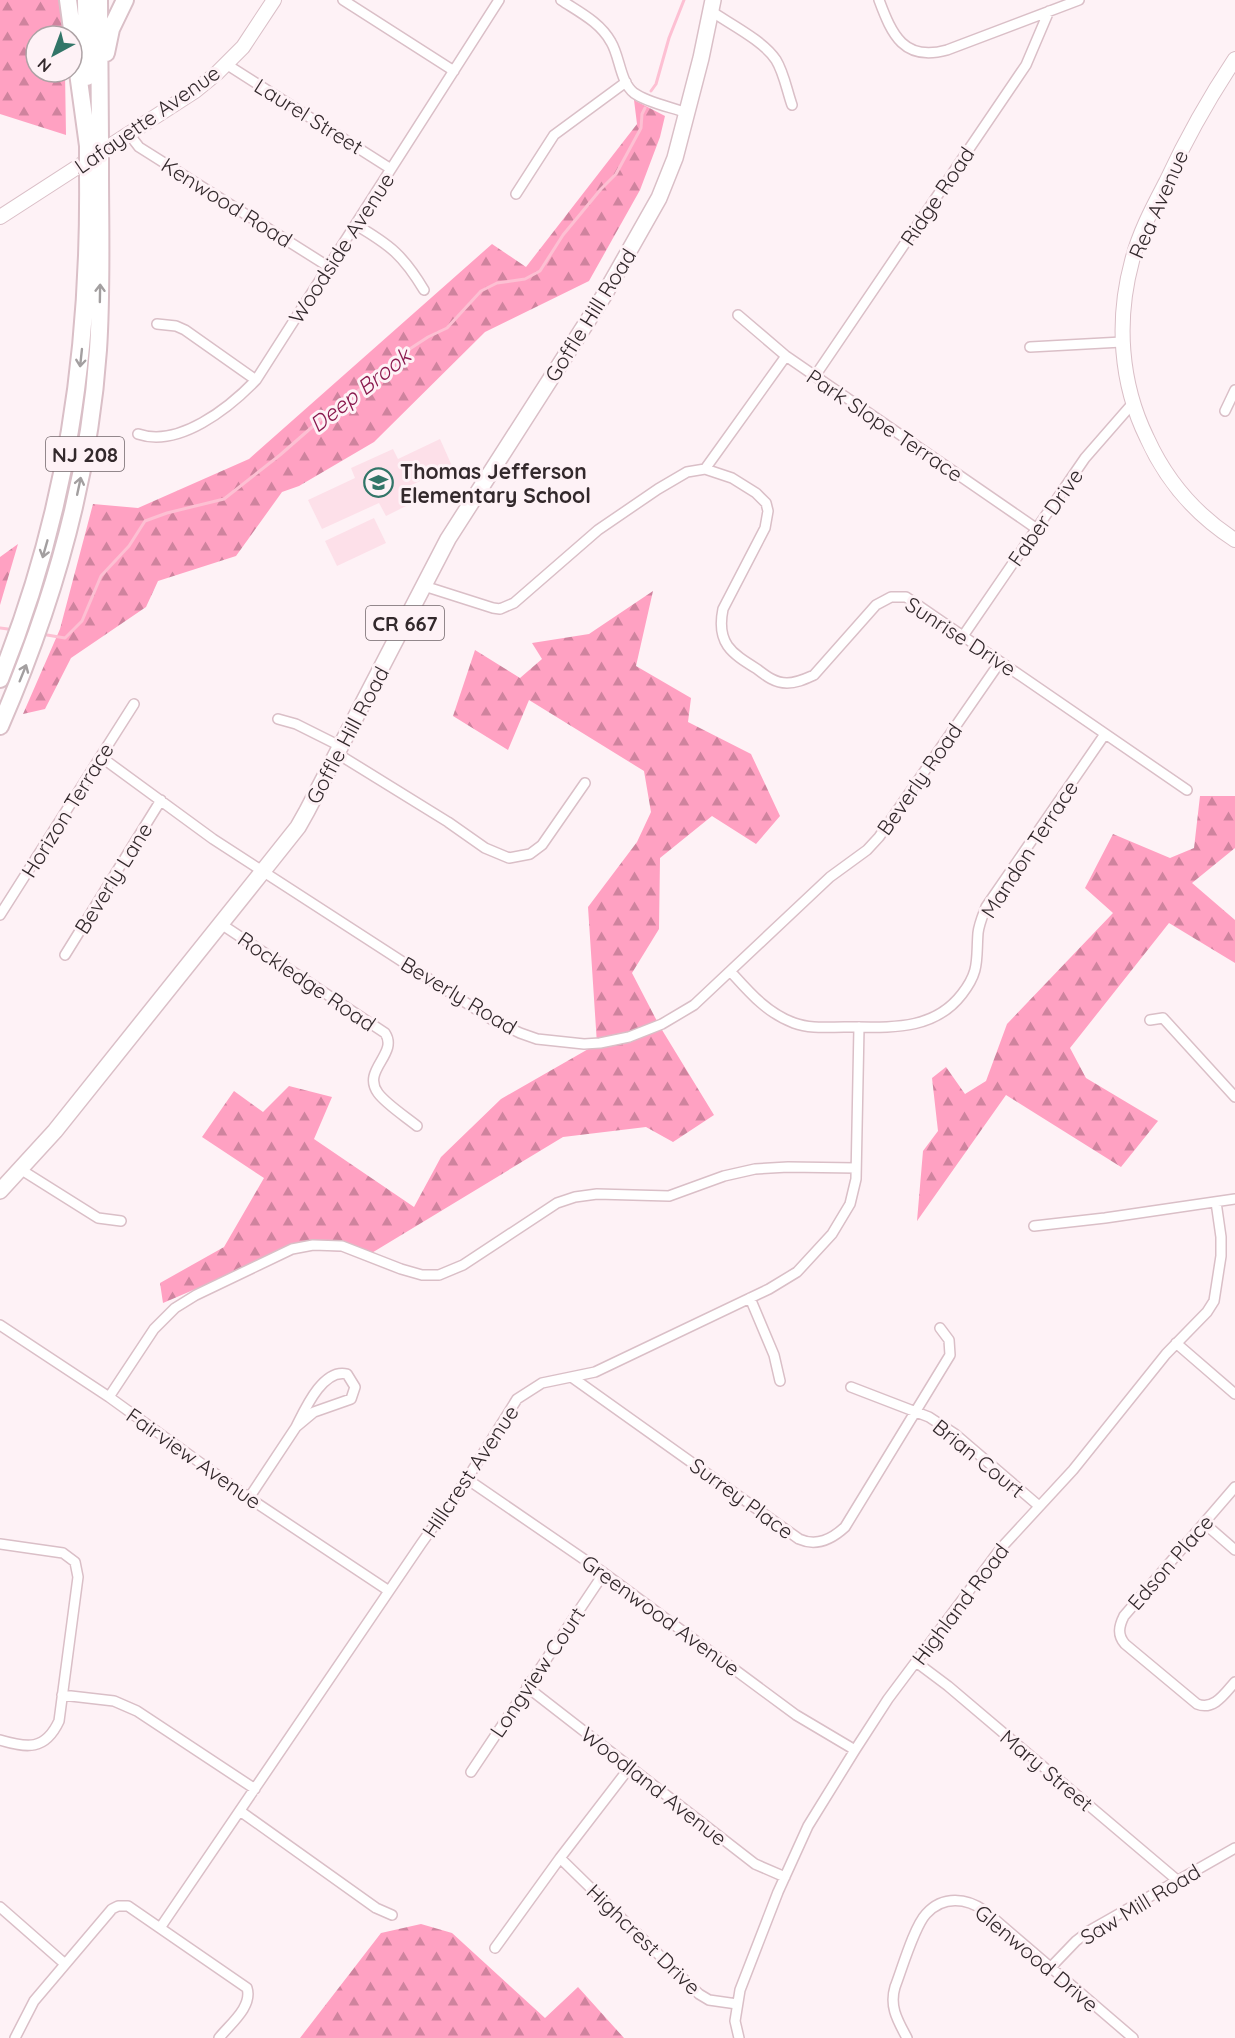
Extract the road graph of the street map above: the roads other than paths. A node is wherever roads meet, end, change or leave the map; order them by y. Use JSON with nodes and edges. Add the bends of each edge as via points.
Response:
{"nodes":[{"id":1,"x":68,"y":0,"type":"edge"},
{"id":2,"x":86,"y":0,"type":"edge"},
{"id":3,"x":99,"y":0,"type":"edge"},
{"id":4,"x":125,"y":0,"type":"edge"},
{"id":5,"x":274,"y":0,"type":"edge"},
{"id":6,"x":343,"y":0,"type":"edge"},
{"id":7,"x":498,"y":0,"type":"edge"},
{"id":8,"x":561,"y":0,"type":"edge"},
{"id":9,"x":879,"y":0,"type":"edge"},
{"id":10,"x":1079,"y":0,"type":"edge"},
{"id":11,"x":712,"y":5,"type":"edge"},
{"id":12,"x":1049,"y":11,"type":"junction"},
{"id":13,"x":1235,"y":59,"type":"edge"},
{"id":14,"x":226,"y":64,"type":"junction"},
{"id":15,"x":454,"y":71,"type":"junction"},
{"id":16,"x":626,"y":82,"type":"junction"},
{"id":17,"x":99,"y":101,"type":"junction"},
{"id":18,"x":792,"y":105,"type":"dead end"},
{"id":19,"x":687,"y":113,"type":"junction"},
{"id":20,"x":129,"y":134,"type":"junction"},
{"id":21,"x":94,"y":143,"type":"junction"},
{"id":22,"x":391,"y":169,"type":"junction"},
{"id":23,"x":94,"y":171,"type":"junction"},
{"id":24,"x":516,"y":194,"type":"dead end"},
{"id":25,"x":0,"y":217,"type":"edge"},
{"id":26,"x":356,"y":225,"type":"junction"},
{"id":27,"x":329,"y":267,"type":"junction"},
{"id":28,"x":424,"y":290,"type":"dead end"},
{"id":29,"x":738,"y":315,"type":"dead end"},
{"id":30,"x":157,"y":324,"type":"dead end"},
{"id":31,"x":1122,"y":342,"type":"junction"},
{"id":32,"x":1030,"y":347,"type":"dead end"},
{"id":33,"x":786,"y":356,"type":"junction"},
{"id":34,"x":815,"y":376,"type":"junction"},
{"id":35,"x":256,"y":380,"type":"junction"},
{"id":36,"x":1235,"y":390,"type":"edge"},
{"id":37,"x":1133,"y":403,"type":"junction"},
{"id":38,"x":1225,"y":411,"type":"dead end"},
{"id":39,"x":138,"y":434,"type":"dead end"},
{"id":40,"x":705,"y":469,"type":"junction"},
{"id":41,"x":1037,"y":528,"type":"junction"},
{"id":42,"x":1235,"y":540,"type":"edge"},
{"id":43,"x":424,"y":586,"type":"junction"},
{"id":44,"x":963,"y":636,"type":"junction"},
{"id":45,"x":1000,"y":662,"type":"junction"},
{"id":46,"x":0,"y":680,"type":"edge"},
{"id":47,"x":134,"y":704,"type":"dead end"},
{"id":48,"x":278,"y":719,"type":"dead end"},
{"id":49,"x":0,"y":726,"type":"edge"},
{"id":50,"x":1105,"y":734,"type":"junction"},
{"id":51,"x":340,"y":751,"type":"junction"},
{"id":52,"x":101,"y":757,"type":"junction"},
{"id":53,"x":585,"y":783,"type":"dead end"},
{"id":54,"x":1187,"y":790,"type":"dead end"},
{"id":55,"x":161,"y":800,"type":"junction"},
{"id":56,"x":263,"y":871,"type":"junction"},
{"id":57,"x":0,"y":915,"type":"edge"},
{"id":58,"x":220,"y":924,"type":"junction"},
{"id":59,"x":65,"y":955,"type":"dead end"},
{"id":60,"x":731,"y":972,"type":"junction"},
{"id":61,"x":1150,"y":1020,"type":"dead end"},
{"id":62,"x":859,"y":1027,"type":"junction"},
{"id":63,"x":1235,"y":1097,"type":"edge"},
{"id":64,"x":417,"y":1126,"type":"dead end"},
{"id":65,"x":856,"y":1168,"type":"junction"},
{"id":66,"x":20,"y":1169,"type":"junction"},
{"id":67,"x":0,"y":1191,"type":"edge"},
{"id":68,"x":1235,"y":1199,"type":"edge"},
{"id":69,"x":1216,"y":1202,"type":"junction"},
{"id":70,"x":121,"y":1221,"type":"dead end"},
{"id":71,"x":1034,"y":1226,"type":"dead end"},
{"id":72,"x":750,"y":1298,"type":"junction"},
{"id":73,"x":0,"y":1325,"type":"edge"},
{"id":74,"x":940,"y":1329,"type":"dead end"},
{"id":75,"x":1176,"y":1343,"type":"junction"},
{"id":76,"x":573,"y":1378,"type":"junction"},
{"id":77,"x":780,"y":1381,"type":"dead end"},
{"id":78,"x":851,"y":1387,"type":"dead end"},
{"id":79,"x":1235,"y":1394,"type":"edge"},
{"id":80,"x":109,"y":1397,"type":"junction"},
{"id":81,"x":916,"y":1413,"type":"junction"},
{"id":82,"x":296,"y":1427,"type":"junction"},
{"id":83,"x":467,"y":1479,"type":"junction"},
{"id":84,"x":1235,"y":1487,"type":"edge"},
{"id":85,"x":249,"y":1498,"type":"junction"},
{"id":86,"x":1039,"y":1506,"type":"junction"},
{"id":87,"x":1204,"y":1522,"type":"junction"},
{"id":88,"x":0,"y":1544,"type":"edge"},
{"id":89,"x":1235,"y":1550,"type":"edge"},
{"id":90,"x":604,"y":1573,"type":"junction"},
{"id":91,"x":389,"y":1590,"type":"junction"},
{"id":92,"x":916,"y":1662,"type":"junction"},
{"id":93,"x":1235,"y":1682,"type":"edge"},
{"id":94,"x":527,"y":1687,"type":"junction"},
{"id":95,"x":62,"y":1695,"type":"junction"},
{"id":96,"x":0,"y":1740,"type":"edge"},
{"id":97,"x":855,"y":1750,"type":"junction"},
{"id":98,"x":630,"y":1767,"type":"junction"},
{"id":99,"x":471,"y":1772,"type":"dead end"},
{"id":100,"x":255,"y":1789,"type":"junction"},
{"id":101,"x":240,"y":1811,"type":"junction"},
{"id":102,"x":1235,"y":1848,"type":"edge"},
{"id":103,"x":560,"y":1858,"type":"junction"},
{"id":104,"x":785,"y":1877,"type":"junction"},
{"id":105,"x":1177,"y":1880,"type":"junction"},
{"id":106,"x":0,"y":1908,"type":"edge"},
{"id":107,"x":392,"y":1915,"type":"dead end"},
{"id":108,"x":160,"y":1928,"type":"junction"},
{"id":109,"x":495,"y":1948,"type":"dead end"},
{"id":110,"x":65,"y":1964,"type":"junction"},
{"id":111,"x":1051,"y":1967,"type":"junction"},
{"id":112,"x":736,"y":2004,"type":"junction"},
{"id":113,"x":15,"y":2038,"type":"edge"},
{"id":114,"x":219,"y":2038,"type":"edge"},
{"id":115,"x":739,"y":2038,"type":"edge"},
{"id":116,"x":907,"y":2038,"type":"edge"},
{"id":117,"x":1133,"y":2038,"type":"edge"}],
"edges":[{"from":1,"to":21,"type":"highway"},
{"from":2,"to":21,"type":"highway","number":"NJ 208"},
{"from":3,"to":17,"type":"highway","number":"NJ 208"},
{"from":4,"to":17,"type":"highway","via":[[111,28]]},
{"from":5,"to":14,"type":"street","name":"Lafayette Avenue","via":[[243,47]]},
{"from":6,"to":15,"type":"street"},
{"from":7,"to":15,"type":"street","name":"Woodside Avenue"},
{"from":8,"to":16,"type":"street","via":[[603,30],[613,44]]},
{"from":9,"to":12,"type":"street","via":[[895,36],[910,49],[926,53],[947,50]]},
{"from":10,"to":12,"type":"street"},
{"from":11,"to":18,"type":"street","via":[[772,55]]},
{"from":11,"to":19,"type":"main road","name":"Goffle Hill Road","number":"CR 667"},
{"from":12,"to":34,"type":"street","name":"Ridge Road","via":[[1026,65]]},
{"from":13,"to":31,"type":"street","name":"Rea Avenue","via":[[1197,121],[1145,223],[1128,279]]},
{"from":14,"to":20,"type":"street","name":"Lafayette Avenue","via":[[195,91]]},
{"from":14,"to":22,"type":"street","name":"Laurel Street"},
{"from":15,"to":22,"type":"street","name":"Woodside Avenue"},
{"from":16,"to":19,"type":"street","via":[[641,96]]},
{"from":16,"to":24,"type":"street","via":[[554,135]]},
{"from":17,"to":21,"type":"highway","number":"NJ 208"},
{"from":19,"to":43,"type":"main road","name":"Goffle Hill Road","number":"CR 667","via":[[670,172],[626,260],[448,539]]},
{"from":20,"to":25,"type":"street","name":"Lafayette Avenue"},
{"from":20,"to":27,"type":"street","name":"Kenwood Road","via":[[139,147]]},
{"from":21,"to":23,"type":"highway","number":"NJ 208","bridge":true},
{"from":22,"to":26,"type":"street","name":"Woodside Avenue"},
{"from":23,"to":46,"type":"highway","number":"NJ 208","one_way":true,"via":[[78,384],[68,448],[40,568]]},
{"from":49,"to":23,"type":"highway","number":"NJ 208","one_way":true,"via":[[56,576],[86,450],[100,320]]},
{"from":26,"to":27,"type":"street","name":"Woodside Avenue"},
{"from":26,"to":28,"type":"street","via":[[398,253]]},
{"from":27,"to":35,"type":"street","name":"Woodside Avenue"},
{"from":29,"to":33,"type":"street","name":"Park Slope Terrace"},
{"from":30,"to":35,"type":"street","via":[[185,330]]},
{"from":31,"to":32,"type":"street"},
{"from":31,"to":37,"type":"street","name":"Rea Avenue"},
{"from":33,"to":34,"type":"street","name":"Park Slope Terrace"},
{"from":33,"to":40,"type":"street"},
{"from":34,"to":41,"type":"street","name":"Park Slope Terrace"},
{"from":35,"to":39,"type":"street","name":"Woodside Avenue","via":[[225,409],[187,430],[150,439]]},
{"from":36,"to":38,"type":"street"},
{"from":37,"to":41,"type":"street","name":"Faber Drive","via":[[1085,459]]},
{"from":37,"to":42,"type":"street","name":"Rea Avenue","via":[[1155,456],[1175,486]]},
{"from":40,"to":43,"type":"street","via":[[687,472],[598,530],[507,607],[493,608]]},
{"from":40,"to":44,"type":"street","name":"Sunrise Drive","via":[[732,478],[756,493],[768,511],[765,528],[721,619],[726,645],[741,660],[777,681],[805,680],[814,675],[876,606],[898,596],[912,600]]},
{"from":41,"to":44,"type":"street","name":"Faber Drive"},
{"from":43,"to":51,"type":"main road","name":"Goffle Hill Road","number":"CR 667"},
{"from":44,"to":45,"type":"street","name":"Sunrise Drive"},
{"from":45,"to":50,"type":"street","name":"Sunrise Drive"},
{"from":45,"to":60,"type":"street","name":"Beverly Road","via":[[879,837],[830,877]]},
{"from":47,"to":52,"type":"street","name":"Horizon Terrace"},
{"from":48,"to":51,"type":"street","via":[[296,724]]},
{"from":50,"to":54,"type":"street","name":"Sunrise Drive"},
{"from":50,"to":62,"type":"street","name":"Mandon Terrace","via":[[986,907],[978,933],[976,968],[963,993],[940,1014],[924,1022],[902,1027]]},
{"from":51,"to":53,"type":"street","via":[[485,848],[509,858],[530,854],[542,845]]},
{"from":51,"to":56,"type":"main road","name":"Goffle Hill Road","number":"CR 667","via":[[298,827]]},
{"from":52,"to":55,"type":"street","name":"Beverly Road"},
{"from":52,"to":57,"type":"street","name":"Horizon Terrace"},
{"from":55,"to":56,"type":"street","name":"Beverly Road"},
{"from":55,"to":59,"type":"street","name":"Beverly Lane"},
{"from":56,"to":58,"type":"main road","name":"Goffle Hill Road","number":"CR 667"},
{"from":56,"to":60,"type":"street","name":"Beverly Road","via":[[490,1019],[537,1039],[584,1044],[628,1037],[678,1016]]},
{"from":58,"to":64,"type":"street","name":"Rockledge Road","via":[[385,1034],[388,1047],[374,1070],[373,1085],[380,1096]]},
{"from":58,"to":66,"type":"main road","name":"Goffle Hill Road","number":"CR 667","via":[[55,1131]]},
{"from":60,"to":62,"type":"street","name":"Mandon Terrace","via":[[762,1005],[793,1023]]},
{"from":61,"to":63,"type":"street","via":[[1163,1018]]},
{"from":62,"to":65,"type":"street","name":"Hillcrest Avenue"},
{"from":65,"to":72,"type":"street","name":"Hillcrest Avenue","via":[[850,1204],[832,1234],[788,1279]]},
{"from":65,"to":80,"type":"street","via":[[755,1168],[669,1196],[575,1197],[557,1203],[463,1265],[439,1275],[422,1275],[342,1246],[292,1249],[175,1308],[154,1329]]},
{"from":66,"to":67,"type":"main road","name":"Goffle Hill Road","number":"CR 667"},
{"from":66,"to":70,"type":"street","via":[[98,1218]]},
{"from":68,"to":69,"type":"street"},
{"from":69,"to":71,"type":"street"},
{"from":69,"to":75,"type":"street","name":"Highland Road","via":[[1221,1237],[1216,1294],[1207,1312]]},
{"from":72,"to":76,"type":"street","name":"Hillcrest Avenue","via":[[595,1372]]},
{"from":72,"to":77,"type":"street","via":[[772,1349]]},
{"from":73,"to":80,"type":"street","name":"Fairview Avenue"},
{"from":74,"to":81,"type":"street","name":"Surrey Place","via":[[949,1340],[950,1354]]},
{"from":75,"to":79,"type":"street"},
{"from":75,"to":86,"type":"street","name":"Highland Road"},
{"from":76,"to":81,"type":"street","name":"Surrey Place","via":[[799,1539],[812,1543],[829,1539],[845,1527]]},
{"from":76,"to":83,"type":"street","name":"Hillcrest Avenue","via":[[542,1383],[517,1399]]},
{"from":78,"to":81,"type":"street","name":"Brian Court"},
{"from":80,"to":85,"type":"street","name":"Fairview Avenue"},
{"from":81,"to":86,"type":"street","name":"Brian Court","via":[[955,1434]]},
{"from":82,"to":82,"type":"street","via":[[314,1412],[351,1399],[356,1387],[347,1374],[332,1375],[322,1384]]},
{"from":82,"to":85,"type":"street"},
{"from":83,"to":90,"type":"street","name":"Greenwood Avenue"},
{"from":83,"to":91,"type":"street","name":"Hillcrest Avenue"},
{"from":84,"to":87,"type":"street","name":"Edson Place"},
{"from":85,"to":91,"type":"street","name":"Fairview Avenue"},
{"from":86,"to":92,"type":"street","name":"Highland Road","via":[[1001,1548]]},
{"from":87,"to":89,"type":"street"},
{"from":87,"to":93,"type":"street","name":"Edson Place","via":[[1124,1616],[1119,1634],[1125,1644],[1197,1704],[1215,1703]]},
{"from":88,"to":95,"type":"street","via":[[63,1553],[70,1556],[78,1569]]},
{"from":90,"to":94,"type":"street","name":"Longview Court"},
{"from":90,"to":97,"type":"street","name":"Greenwood Avenue","via":[[796,1715]]},
{"from":91,"to":100,"type":"street","name":"Hillcrest Avenue"},
{"from":92,"to":97,"type":"street","name":"Highland Road"},
{"from":92,"to":105,"type":"street","name":"Mary Street"},
{"from":94,"to":98,"type":"street","name":"Woodland Avenue"},
{"from":94,"to":99,"type":"street","name":"Longview Court"},
{"from":95,"to":96,"type":"street","via":[[59,1721],[43,1742],[27,1747]]},
{"from":95,"to":100,"type":"street","via":[[114,1701],[137,1711]]},
{"from":97,"to":104,"type":"street","name":"Highland Road","via":[[808,1826]]},
{"from":98,"to":103,"type":"street"},
{"from":98,"to":104,"type":"street","name":"Woodland Avenue","via":[[755,1864]]},
{"from":100,"to":101,"type":"street","name":"Hillcrest Avenue"},
{"from":101,"to":107,"type":"street","via":[[376,1908]]},
{"from":101,"to":108,"type":"street","name":"Hillcrest Avenue"},
{"from":102,"to":105,"type":"street","name":"Saw Mill Road"},
{"from":103,"to":109,"type":"street"},
{"from":103,"to":112,"type":"street","name":"Highcrest Drive","via":[[699,1994],[709,2000]]},
{"from":104,"to":112,"type":"street","name":"Highland Road"},
{"from":105,"to":111,"type":"street","name":"Saw Mill Road","via":[[1089,1931]]},
{"from":106,"to":110,"type":"street"},
{"from":108,"to":110,"type":"street","via":[[128,1906],[118,1906]]},
{"from":108,"to":114,"type":"street","via":[[247,1988],[246,2005]]},
{"from":110,"to":113,"type":"street","via":[[34,2001]]},
{"from":111,"to":116,"type":"street","name":"Glenwood Drive","via":[[977,1905],[963,1900],[939,1904],[922,1921],[893,1994],[896,2018]]},
{"from":111,"to":117,"type":"street","name":"Glenwood Drive"},
{"from":112,"to":115,"type":"street","name":"Highland Road"}]}
